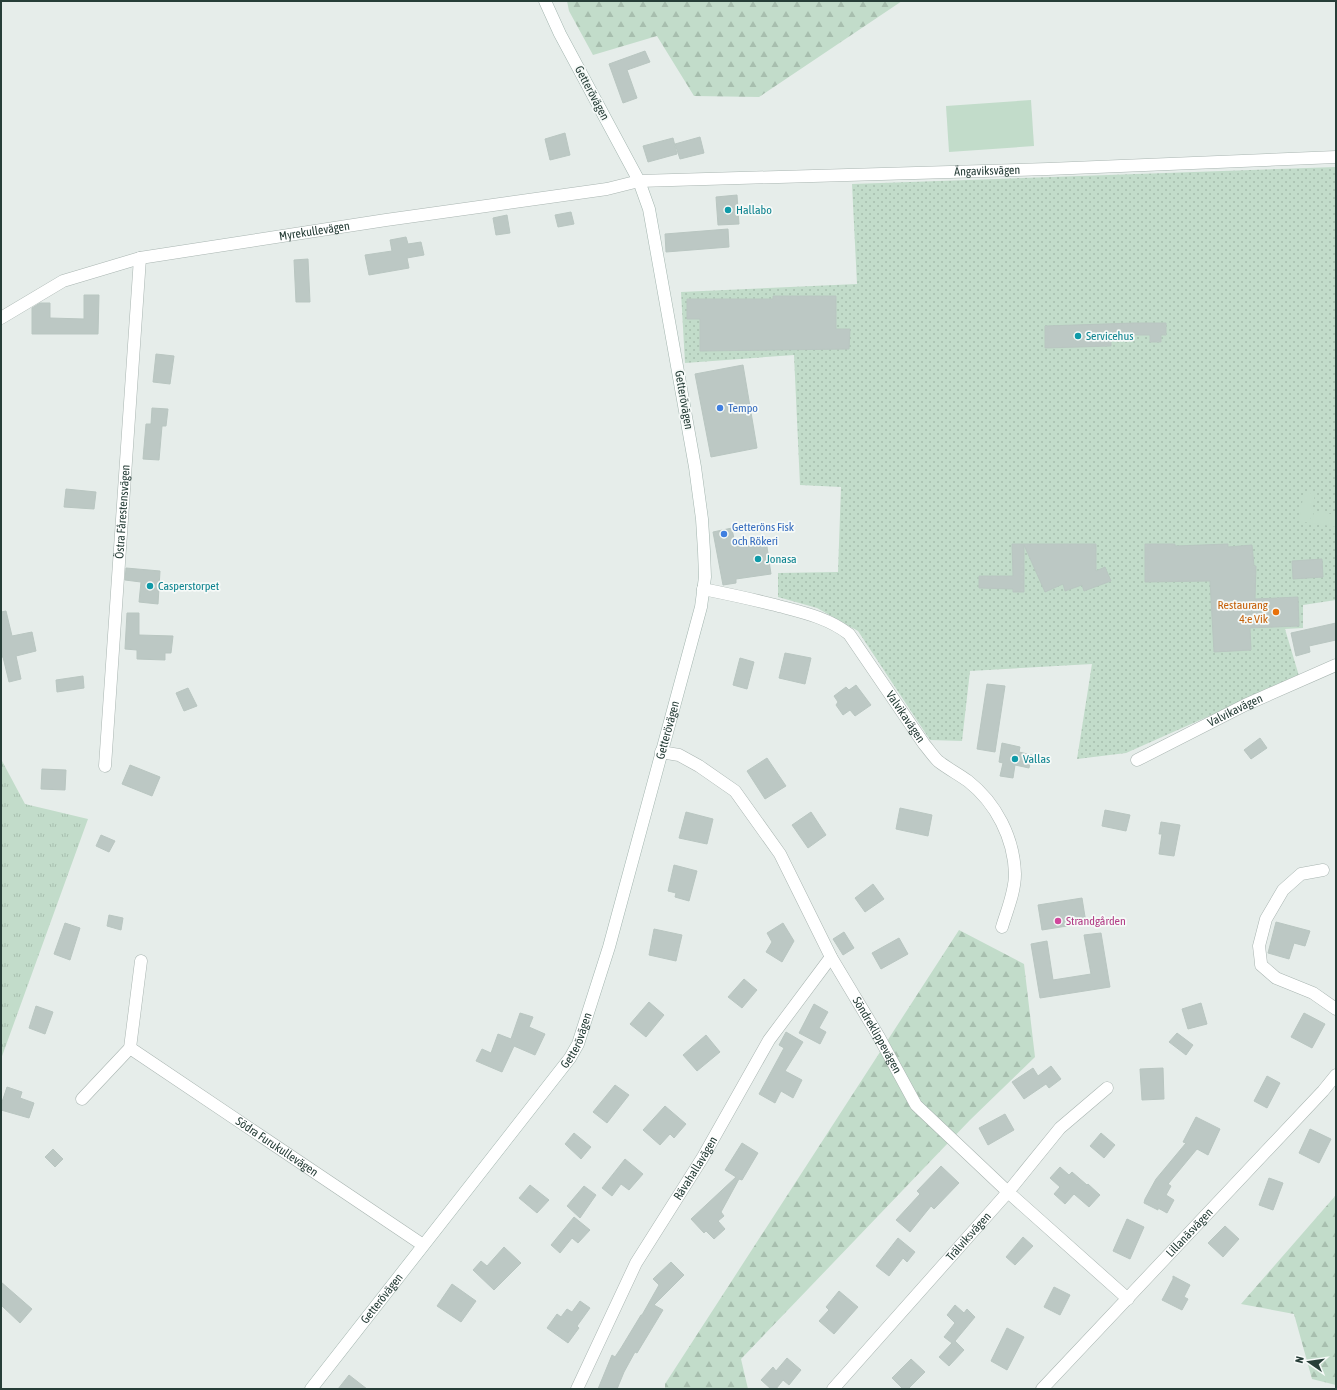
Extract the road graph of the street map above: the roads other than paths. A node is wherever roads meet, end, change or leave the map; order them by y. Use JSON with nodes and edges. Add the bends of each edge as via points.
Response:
{"nodes":[{"id":1,"x":545,"y":1,"type":"edge"},
{"id":2,"x":1336,"y":157,"type":"edge"},
{"id":3,"x":639,"y":181,"type":"junction"},
{"id":4,"x":140,"y":258,"type":"junction"},
{"id":5,"x":1,"y":318,"type":"edge"},
{"id":6,"x":704,"y":589,"type":"junction"},
{"id":7,"x":1336,"y":665,"type":"edge"},
{"id":8,"x":661,"y":752,"type":"junction"},
{"id":9,"x":1137,"y":760,"type":"dead end"},
{"id":10,"x":105,"y":766,"type":"dead end"},
{"id":11,"x":1323,"y":870,"type":"dead end"},
{"id":12,"x":1002,"y":927,"type":"dead end"},
{"id":13,"x":832,"y":957,"type":"junction"},
{"id":14,"x":141,"y":961,"type":"dead end"},
{"id":15,"x":1336,"y":1010,"type":"edge"},
{"id":16,"x":130,"y":1048,"type":"junction"},
{"id":17,"x":1336,"y":1075,"type":"edge"},
{"id":18,"x":1107,"y":1088,"type":"dead end"},
{"id":19,"x":82,"y":1099,"type":"dead end"},
{"id":20,"x":1008,"y":1192,"type":"junction"},
{"id":21,"x":423,"y":1245,"type":"junction"},
{"id":22,"x":1128,"y":1299,"type":"junction"},
{"id":23,"x":311,"y":1389,"type":"edge"},
{"id":24,"x":577,"y":1389,"type":"edge"},
{"id":25,"x":833,"y":1389,"type":"edge"},
{"id":26,"x":1042,"y":1389,"type":"edge"}],
"edges":[{"from":1,"to":3,"type":"street","name":"Getterövägen"},
{"from":2,"to":3,"type":"street","name":"Ängaviksvägen","via":[[1048,169]]},
{"from":3,"to":4,"type":"street","name":"Myrekullevägen","via":[[607,189]]},
{"from":3,"to":6,"type":"street","name":"Getterövägen","via":[[648,209],[695,467],[704,543]]},
{"from":4,"to":5,"type":"street","name":"Myrekullevägen","via":[[62,281]]},
{"from":4,"to":10,"type":"street","name":"Östra Fårestensvägen"},
{"from":6,"to":8,"type":"street","name":"Getterövägen"},
{"from":6,"to":12,"type":"street","name":"Valvikavägen","via":[[812,615],[839,626],[849,634],[937,760],[984,796],[998,817],[1008,838],[1015,875]]},
{"from":7,"to":9,"type":"street","name":"Valvikavägen","via":[[1245,705]]},
{"from":8,"to":13,"type":"street","name":"Söndreklippevägen","via":[[679,755],[735,791],[780,854]]},
{"from":8,"to":21,"type":"street","name":"Getterövägen","via":[[608,947],[578,1044],[570,1058]]},
{"from":11,"to":15,"type":"street","via":[[1301,874],[1284,890],[1266,919],[1260,946],[1261,965],[1276,978],[1313,993]]},
{"from":13,"to":20,"type":"street","name":"Söndreklippevägen","via":[[916,1105]]},
{"from":13,"to":24,"type":"street","name":"Rävahallavägen","via":[[769,1040],[703,1157],[636,1263]]},
{"from":14,"to":16,"type":"street"},
{"from":16,"to":19,"type":"street"},
{"from":16,"to":21,"type":"street","name":"Södra Furukullevägen"},
{"from":17,"to":22,"type":"street","name":"Lillanäsvägen"},
{"from":18,"to":20,"type":"street","name":"Trälviksvägen","via":[[1060,1128]]},
{"from":20,"to":22,"type":"street","name":"Söndreklippevägen"},
{"from":20,"to":25,"type":"street","name":"Trälviksvägen"},
{"from":21,"to":23,"type":"street","name":"Getterövägen"},
{"from":22,"to":26,"type":"street","name":"Lillanäsvägen"}]}
